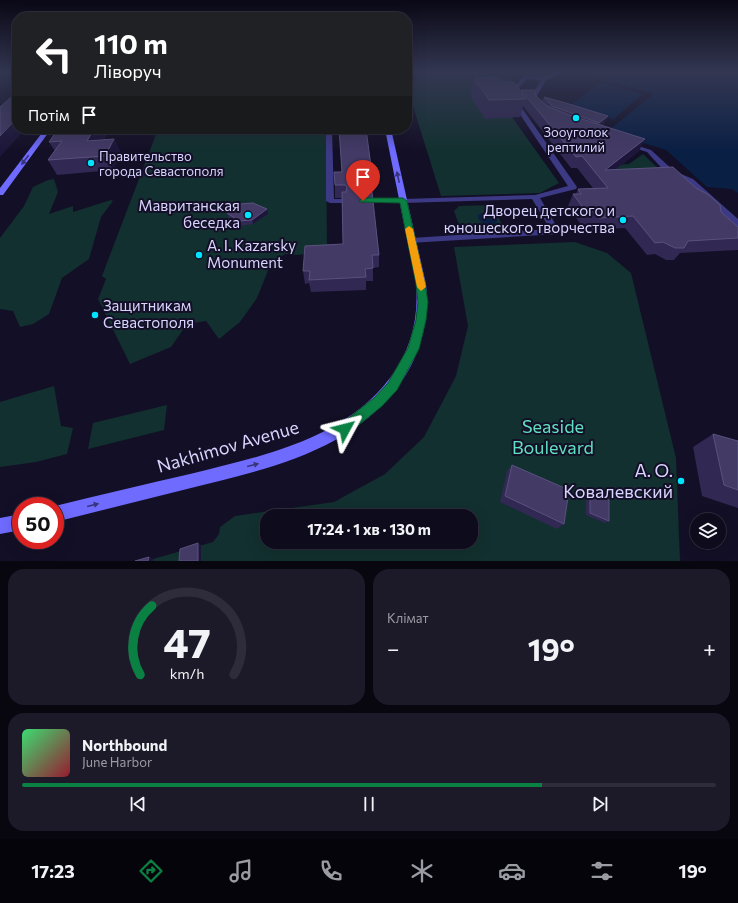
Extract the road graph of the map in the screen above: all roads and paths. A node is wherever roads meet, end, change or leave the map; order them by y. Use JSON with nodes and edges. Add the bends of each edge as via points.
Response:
{"nodes":[{"id":1,"x":514,"y":99,"type":"edge"},
{"id":2,"x":535,"y":99,"type":"edge"},
{"id":3,"x":542,"y":110,"type":"edge"},
{"id":4,"x":44,"y":134,"type":"edge"},
{"id":5,"x":329,"y":134,"type":"edge"},
{"id":6,"x":389,"y":134,"type":"edge"},
{"id":7,"x":619,"y":141,"type":"edge"},
{"id":8,"x":0,"y":193,"type":"edge"},
{"id":9,"x":535,"y":198,"type":"junction"},
{"id":10,"x":343,"y":201,"type":"edge"},
{"id":11,"x":363,"y":201,"type":"edge"},
{"id":12,"x":403,"y":201,"type":"junction"},
{"id":13,"x":738,"y":224,"type":"edge"},
{"id":14,"x":412,"y":241,"type":"junction"},
{"id":15,"x":64,"y":512,"type":"edge"},
{"id":16,"x":12,"y":524,"type":"edge"},
{"id":17,"x":0,"y":526,"type":"edge"}],
"edges":[{"from":1,"to":9,"type":"street","via":[[573,187]]},
{"from":2,"to":3,"type":"street","via":[[536,105]]},
{"from":4,"to":8,"type":"main road","one_way":true},
{"from":5,"to":10,"type":"street","via":[[330,202]]},
{"from":12,"to":6,"type":"main road","name":"Nakhimov Avenue","one_way":true},
{"from":7,"to":13,"type":"street","via":[[649,151],[671,174],[690,181]]},
{"from":9,"to":12,"type":"street"},
{"from":9,"to":14,"type":"street","via":[[556,232]]},
{"from":11,"to":12,"type":"street"},
{"from":12,"to":14,"type":"main road","name":"Nakhimov Avenue"},
{"from":15,"to":14,"type":"main road","name":"Nakhimov Avenue","one_way":true,"via":[[259,463],[296,451],[345,429],[374,406],[392,386],[413,349],[420,327],[423,302]]},
{"from":16,"to":17,"type":"main road"}]}
